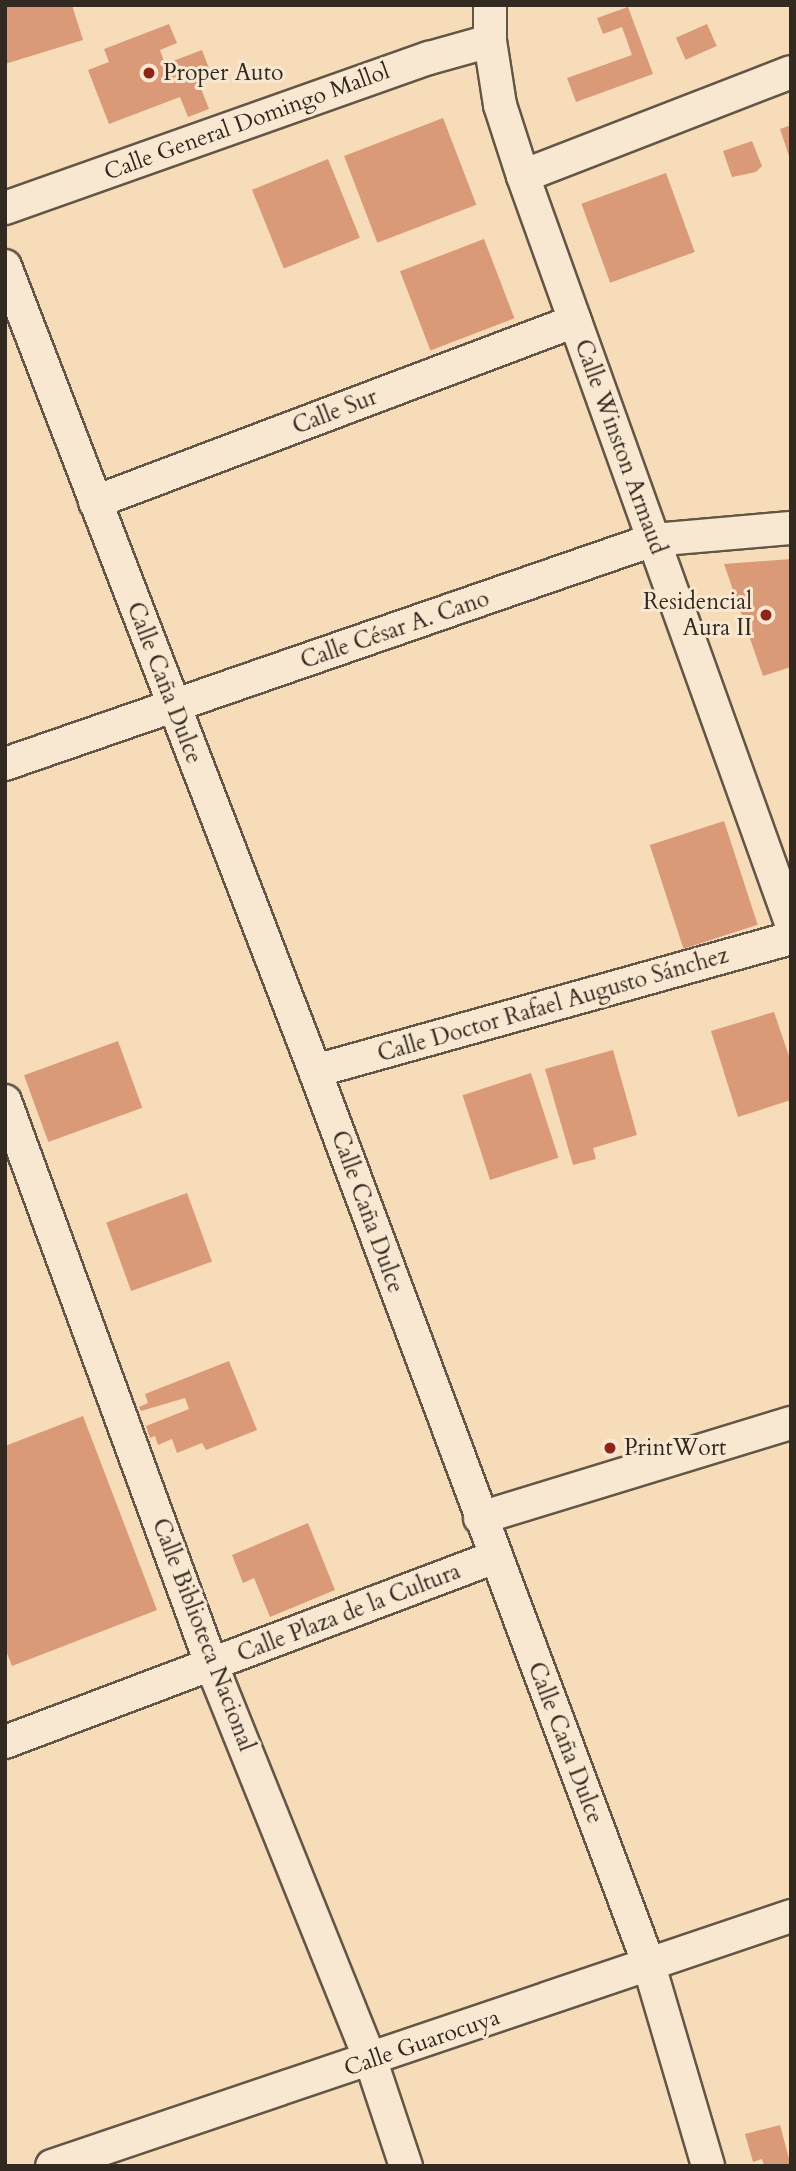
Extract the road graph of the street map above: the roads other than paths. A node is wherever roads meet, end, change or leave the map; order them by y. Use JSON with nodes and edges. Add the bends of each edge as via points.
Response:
{"nodes":[{"id":1,"x":490,"y":5,"type":"edge"},
{"id":2,"x":490,"y":41,"type":"junction"},
{"id":3,"x":791,"y":72,"type":"edge"},
{"id":4,"x":523,"y":176,"type":"junction"},
{"id":5,"x":5,"y":208,"type":"edge"},
{"id":6,"x":5,"y":265,"type":"edge"},
{"id":7,"x":575,"y":321,"type":"junction"},
{"id":8,"x":95,"y":502,"type":"junction"},
{"id":9,"x":791,"y":527,"type":"edge"},
{"id":10,"x":653,"y":540,"type":"junction"},
{"id":11,"x":173,"y":707,"type":"junction"},
{"id":12,"x":5,"y":764,"type":"edge"},
{"id":13,"x":791,"y":922,"type":"edge"},
{"id":14,"x":791,"y":939,"type":"edge"},
{"id":15,"x":314,"y":1071,"type":"junction"},
{"id":16,"x":5,"y":1101,"type":"edge"},
{"id":17,"x":791,"y":1423,"type":"edge"},
{"id":18,"x":480,"y":1518,"type":"junction"},
{"id":19,"x":495,"y":1557,"type":"junction"},
{"id":20,"x":212,"y":1666,"type":"junction"},
{"id":21,"x":5,"y":1742,"type":"edge"},
{"id":22,"x":791,"y":1916,"type":"edge"},
{"id":23,"x":649,"y":1965,"type":"junction"},
{"id":24,"x":371,"y":2061,"type":"junction"},
{"id":25,"x":52,"y":2166,"type":"edge"},
{"id":26,"x":406,"y":2166,"type":"edge"},
{"id":27,"x":708,"y":2166,"type":"edge"}],
"edges":[{"from":1,"to":2,"type":"street","name":"Calle Winston Armaud"},
{"from":2,"to":4,"type":"street","name":"Calle Winston Armaud","via":[[500,106]]},
{"from":2,"to":5,"type":"street","name":"Calle General Domingo Mallol","via":[[429,58]]},
{"from":3,"to":4,"type":"street"},
{"from":4,"to":7,"type":"street","name":"Calle Winston Armaud"},
{"from":6,"to":8,"type":"street","name":"Calle Caña Dulce"},
{"from":7,"to":8,"type":"street","name":"Calle Sur"},
{"from":7,"to":10,"type":"street","name":"Calle Winston Armaud"},
{"from":8,"to":11,"type":"street","name":"Calle Caña Dulce"},
{"from":9,"to":10,"type":"street","name":"Calle César A. Cano"},
{"from":10,"to":11,"type":"street","name":"Calle César A. Cano"},
{"from":10,"to":13,"type":"street","name":"Calle Winston Armaud"},
{"from":11,"to":12,"type":"street","name":"Calle César A. Cano"},
{"from":11,"to":15,"type":"street","name":"Calle Caña Dulce"},
{"from":14,"to":15,"type":"street","name":"Calle Doctor Rafael Augusto Sánchez"},
{"from":15,"to":18,"type":"street","name":"Calle Caña Dulce"},
{"from":16,"to":20,"type":"street","name":"Calle Biblioteca Nacional"},
{"from":17,"to":18,"type":"street"},
{"from":18,"to":19,"type":"street","name":"Calle Caña Dulce"},
{"from":19,"to":20,"type":"street","name":"Calle Plaza de la Cultura"},
{"from":19,"to":23,"type":"street","name":"Calle Caña Dulce"},
{"from":20,"to":21,"type":"street","name":"Calle Plaza de la Cultura"},
{"from":20,"to":24,"type":"street","name":"Calle Biblioteca Nacional"},
{"from":22,"to":23,"type":"street","name":"Calle Guarocuya"},
{"from":23,"to":24,"type":"street","name":"Calle Guarocuya"},
{"from":23,"to":27,"type":"street","name":"Calle Caña Dulce"},
{"from":24,"to":25,"type":"street","name":"Calle Guarocuya"},
{"from":24,"to":26,"type":"street","name":"Calle Biblioteca Nacional"}]}
